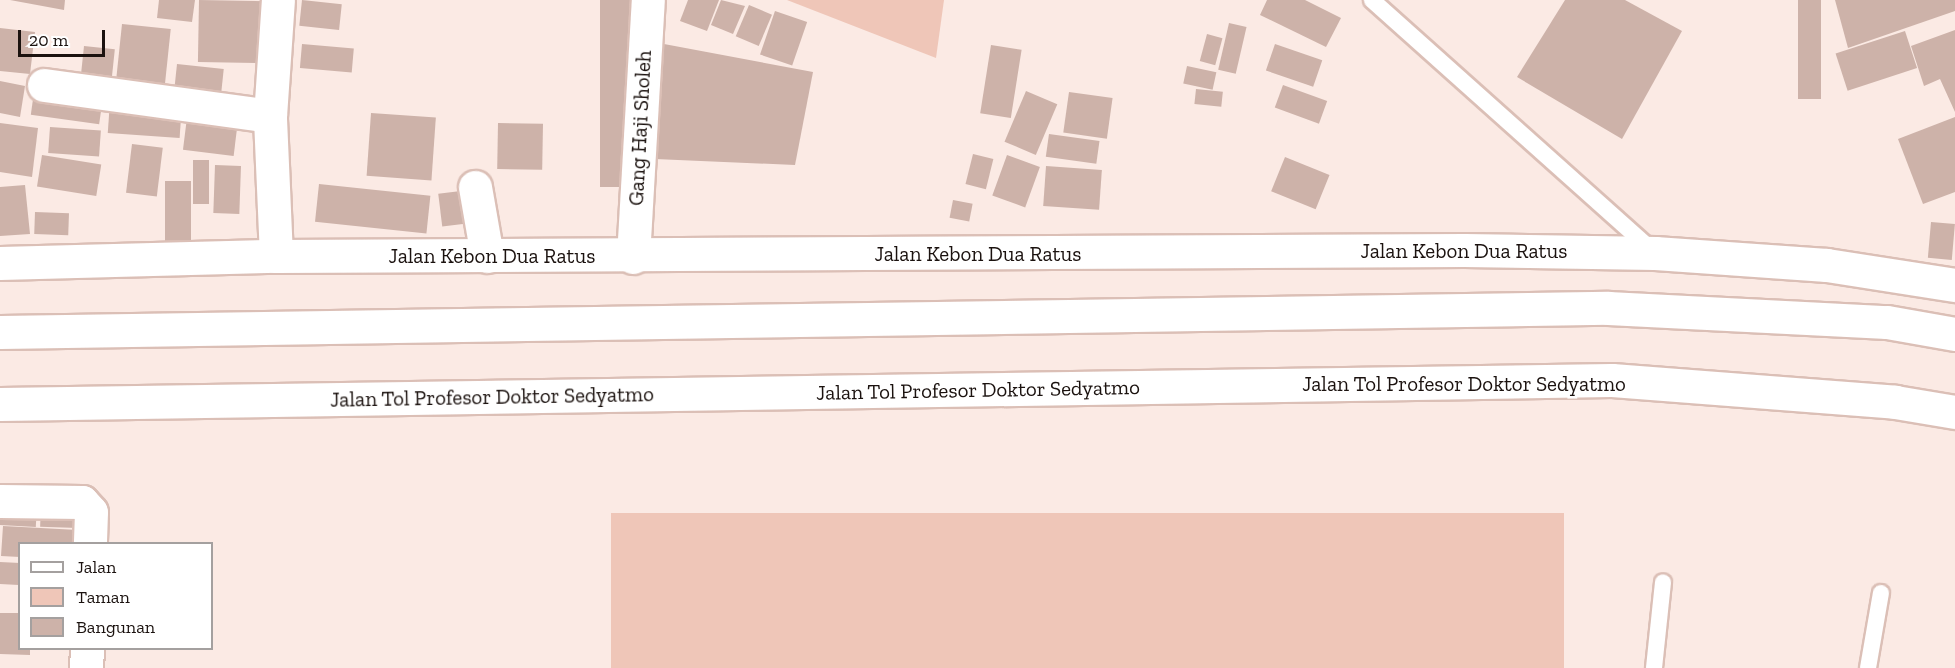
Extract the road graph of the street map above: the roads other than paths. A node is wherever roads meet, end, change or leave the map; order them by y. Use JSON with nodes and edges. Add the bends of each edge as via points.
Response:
{"nodes":[{"id":1,"x":278,"y":0,"type":"edge"},
{"id":2,"x":648,"y":0,"type":"edge"},
{"id":3,"x":1372,"y":0,"type":"edge"},
{"id":4,"x":44,"y":85,"type":"dead end"},
{"id":5,"x":270,"y":116,"type":"junction"},
{"id":6,"x":475,"y":187,"type":"dead end"},
{"id":7,"x":1655,"y":253,"type":"junction"},
{"id":8,"x":276,"y":256,"type":"junction"},
{"id":9,"x":488,"y":256,"type":"junction"},
{"id":10,"x":633,"y":257,"type":"junction"},
{"id":11,"x":0,"y":263,"type":"edge"},
{"id":12,"x":1955,"y":285,"type":"edge"},
{"id":13,"x":0,"y":332,"type":"edge"},
{"id":14,"x":1955,"y":334,"type":"edge"},
{"id":15,"x":0,"y":404,"type":"edge"},
{"id":16,"x":1955,"y":412,"type":"edge"},
{"id":17,"x":0,"y":501,"type":"edge"},
{"id":18,"x":90,"y":542,"type":"edge"},
{"id":19,"x":1663,"y":582,"type":"dead end"},
{"id":20,"x":1881,"y":593,"type":"dead end"},
{"id":21,"x":87,"y":650,"type":"edge"},
{"id":22,"x":86,"y":668,"type":"edge"},
{"id":23,"x":1654,"y":668,"type":"edge"},
{"id":24,"x":1869,"y":668,"type":"edge"}],
"edges":[{"from":1,"to":5,"type":"main road"},
{"from":2,"to":10,"type":"main road","name":"Gang Haji Sholeh"},
{"from":3,"to":7,"type":"lane"},
{"from":4,"to":5,"type":"main road"},
{"from":5,"to":8,"type":"main road"},
{"from":6,"to":9,"type":"main road"},
{"from":7,"to":10,"type":"main road","name":"Jalan Kebon Dua Ratus","via":[[1464,250]]},
{"from":7,"to":12,"type":"main road","name":"Jalan Kebon Dua Ratus","via":[[1827,266]]},
{"from":8,"to":9,"type":"main road","name":"Jalan Kebon Dua Ratus"},
{"from":8,"to":11,"type":"main road","name":"Jalan Kebon Dua Ratus"},
{"from":9,"to":10,"type":"main road","name":"Jalan Kebon Dua Ratus"},
{"from":13,"to":14,"type":"main road","via":[[1608,308],[1887,322]]},
{"from":15,"to":16,"type":"main road","name":"Jalan Tol Profesor Doktor Sedyatmo","via":[[1612,380],[1896,402]]},
{"from":17,"to":18,"type":"main road","via":[[82,502],[91,512]]},
{"from":19,"to":23,"type":"lane"},
{"from":20,"to":24,"type":"lane"},
{"from":21,"to":22,"type":"main road"}]}
